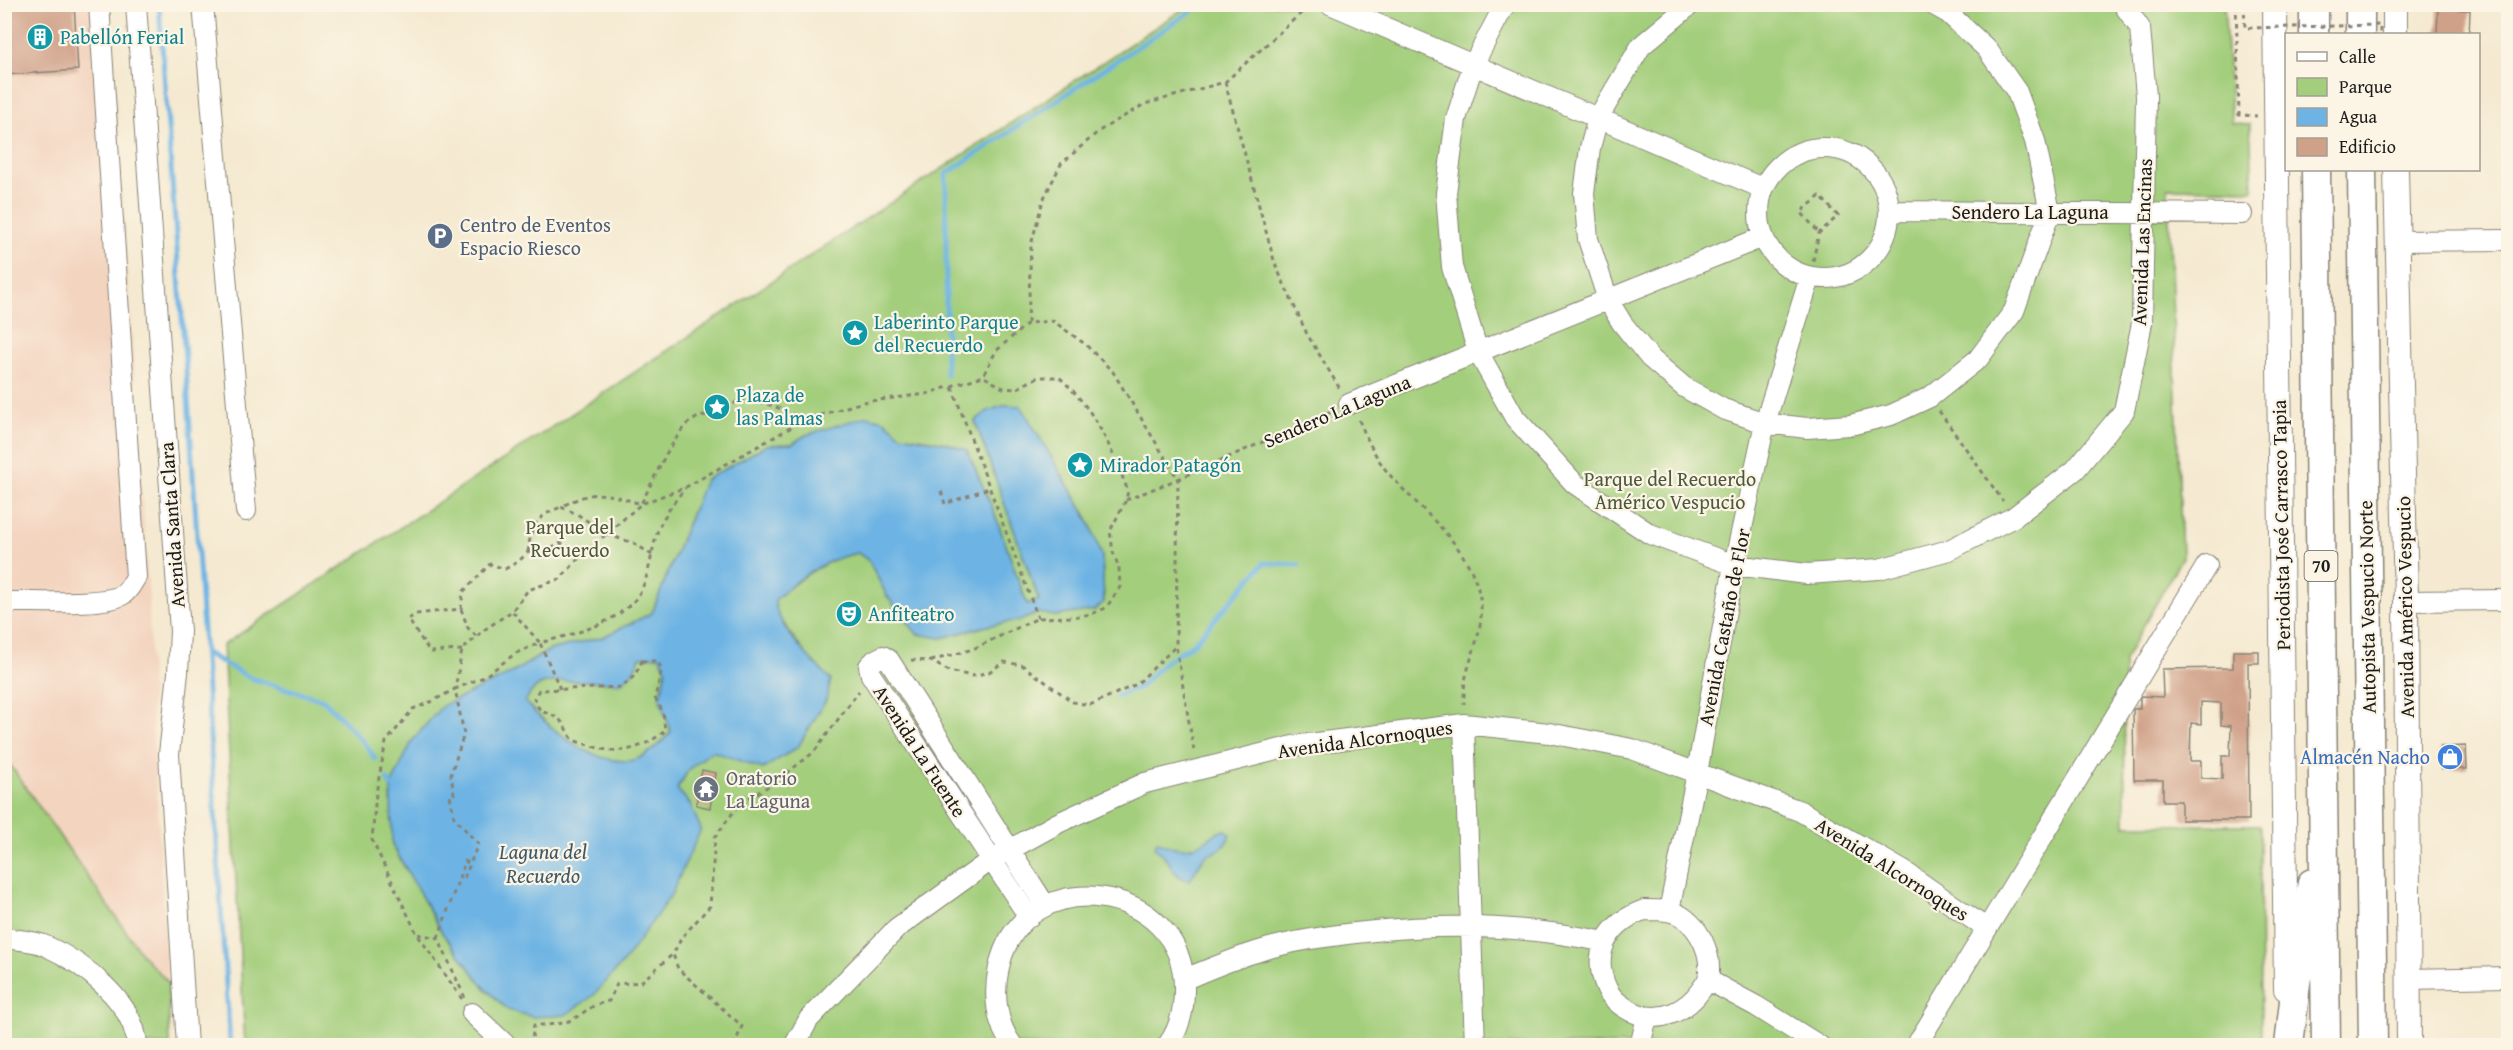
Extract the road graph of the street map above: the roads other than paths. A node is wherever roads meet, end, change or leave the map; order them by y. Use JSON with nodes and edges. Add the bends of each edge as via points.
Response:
{"nodes":[{"id":1,"x":99,"y":4,"type":"edge"},
{"id":2,"x":136,"y":4,"type":"edge"},
{"id":3,"x":203,"y":4,"type":"edge"},
{"id":4,"x":1330,"y":4,"type":"edge"},
{"id":5,"x":1505,"y":4,"type":"edge"},
{"id":6,"x":1690,"y":4,"type":"edge"},
{"id":7,"x":1932,"y":4,"type":"edge"},
{"id":8,"x":2123,"y":4,"type":"edge"},
{"id":9,"x":2275,"y":4,"type":"edge"},
{"id":10,"x":2314,"y":4,"type":"edge"},
{"id":11,"x":2360,"y":4,"type":"edge"},
{"id":12,"x":2395,"y":4,"type":"edge"},
{"id":13,"x":2314,"y":33,"type":"edge"},
{"id":14,"x":2360,"y":33,"type":"edge"},
{"id":15,"x":2395,"y":33,"type":"edge"},
{"id":16,"x":1473,"y":65,"type":"junction"},
{"id":17,"x":1598,"y":118,"type":"junction"},
{"id":18,"x":2316,"y":171,"type":"edge"},
{"id":19,"x":2362,"y":171,"type":"edge"},
{"id":20,"x":2396,"y":171,"type":"edge"},
{"id":21,"x":1762,"y":188,"type":"junction"},
{"id":22,"x":1889,"y":211,"type":"junction"},
{"id":23,"x":2050,"y":212,"type":"junction"},
{"id":24,"x":2144,"y":213,"type":"junction"},
{"id":25,"x":2242,"y":214,"type":"dead end"},
{"id":26,"x":1763,"y":237,"type":"junction"},
{"id":27,"x":2508,"y":240,"type":"edge"},
{"id":28,"x":2397,"y":241,"type":"junction"},
{"id":29,"x":1810,"y":277,"type":"junction"},
{"id":30,"x":1608,"y":300,"type":"junction"},
{"id":31,"x":1478,"y":352,"type":"junction"},
{"id":32,"x":1349,"y":404,"type":"road end"},
{"id":33,"x":1765,"y":423,"type":"junction"},
{"id":34,"x":246,"y":511,"type":"dead end"},
{"id":35,"x":1734,"y":565,"type":"junction"},
{"id":36,"x":2207,"y":565,"type":"dead end"},
{"id":37,"x":2508,"y":600,"type":"edge"},
{"id":38,"x":2406,"y":601,"type":"junction"},
{"id":39,"x":4,"y":602,"type":"edge"},
{"id":40,"x":1464,"y":724,"type":"junction"},
{"id":41,"x":1697,"y":773,"type":"junction"},
{"id":42,"x":2324,"y":813,"type":"junction"},
{"id":43,"x":1011,"y":849,"type":"junction"},
{"id":44,"x":991,"y":860,"type":"junction"},
{"id":45,"x":1045,"y":905,"type":"junction"},
{"id":46,"x":1669,"y":911,"type":"junction"},
{"id":47,"x":1029,"y":917,"type":"junction"},
{"id":48,"x":1471,"y":925,"type":"junction"},
{"id":49,"x":1987,"y":929,"type":"junction"},
{"id":50,"x":4,"y":939,"type":"edge"},
{"id":51,"x":1605,"y":942,"type":"junction"},
{"id":52,"x":2508,"y":977,"type":"edge"},
{"id":53,"x":1185,"y":979,"type":"junction"},
{"id":54,"x":2408,"y":979,"type":"junction"},
{"id":55,"x":1708,"y":980,"type":"junction"},
{"id":56,"x":472,"y":1013,"type":"road end"},
{"id":57,"x":1647,"y":1017,"type":"junction"},
{"id":58,"x":137,"y":1046,"type":"edge"},
{"id":59,"x":187,"y":1046,"type":"edge"},
{"id":60,"x":507,"y":1046,"type":"edge"},
{"id":61,"x":794,"y":1046,"type":"edge"},
{"id":62,"x":1013,"y":1046,"type":"edge"},
{"id":63,"x":1167,"y":1046,"type":"edge"},
{"id":64,"x":1475,"y":1046,"type":"edge"},
{"id":65,"x":1640,"y":1046,"type":"edge"},
{"id":66,"x":1820,"y":1046,"type":"edge"},
{"id":67,"x":1916,"y":1046,"type":"edge"},
{"id":68,"x":2288,"y":1046,"type":"edge"},
{"id":69,"x":2326,"y":1046,"type":"edge"},
{"id":70,"x":2373,"y":1046,"type":"edge"},
{"id":71,"x":2409,"y":1046,"type":"edge"}],
"edges":[{"from":1,"to":39,"type":"street","via":[[136,577],[120,597]]},
{"from":2,"to":59,"type":"street","name":"Avenida Santa Clara","via":[[180,631],[169,754]]},
{"from":3,"to":34,"type":"street"},
{"from":4,"to":16,"type":"street"},
{"from":5,"to":16,"type":"street","name":"Avenida Las Encinas"},
{"from":6,"to":17,"type":"street","via":[[1641,46]]},
{"from":7,"to":23,"type":"street","via":[[1948,13],[1987,49],[2017,92],[2036,141]]},
{"from":8,"to":24,"type":"street","name":"Avenida Las Encinas","via":[[2140,28],[2146,96]]},
{"from":9,"to":68,"type":"main road","name":"Periodista José Carrasco Tapia"},
{"from":10,"to":13,"type":"highway"},
{"from":11,"to":14,"type":"highway"},
{"from":12,"to":15,"type":"main road"},
{"from":16,"to":17,"type":"street"},
{"from":16,"to":31,"type":"street","name":"Avenida Las Encinas","via":[[1456,119],[1446,193],[1452,267]]},
{"from":17,"to":21,"type":"street"},
{"from":17,"to":30,"type":"street","via":[[1584,194],[1588,239]]},
{"from":18,"to":42,"type":"highway","number":"70"},
{"from":19,"to":70,"type":"highway","name":"Autopista Vespucio Norte","number":"70"},
{"from":20,"to":28,"type":"main road","name":"Avenida Américo Vespucio"},
{"from":21,"to":22,"type":"street","via":[[1777,167],[1794,154],[1815,147],[1837,148],[1858,156],[1874,170],[1886,189]]},
{"from":21,"to":26,"type":"street","via":[[1759,220]]},
{"from":22,"to":23,"type":"street","name":"Sendero La Laguna"},
{"from":22,"to":29,"type":"street","via":[[1884,240],[1866,264],[1849,274]]},
{"from":23,"to":24,"type":"street","name":"Sendero La Laguna"},
{"from":23,"to":33,"type":"street","via":[[2014,311],[1978,359],[1930,397],[1891,415],[1850,425],[1808,428]]},
{"from":24,"to":25,"type":"street","name":"Sendero La Laguna"},
{"from":24,"to":35,"type":"street","name":"Avenida Las Encinas","via":[[2142,323],[2124,411],[2075,470],[2014,517],[1949,550],[1879,569],[1806,574]]},
{"from":26,"to":29,"type":"street","via":[[1774,255],[1790,269]]},
{"from":26,"to":30,"type":"street","name":"Sendero La Laguna"},
{"from":27,"to":28,"type":"street"},
{"from":28,"to":38,"type":"main road","name":"Avenida Américo Vespucio"},
{"from":29,"to":33,"type":"street","name":"Avenida Castaño de Flor"},
{"from":30,"to":31,"type":"street","name":"Sendero La Laguna"},
{"from":30,"to":33,"type":"street","via":[[1650,358],[1684,387],[1723,409]]},
{"from":31,"to":32,"type":"street","name":"Sendero La Laguna"},
{"from":31,"to":35,"type":"street","name":"Avenida Las Encinas","via":[[1515,418],[1575,484],[1650,534]]},
{"from":33,"to":35,"type":"street","name":"Avenida Castaño de Flor"},
{"from":35,"to":41,"type":"street","name":"Avenida Castaño de Flor"},
{"from":36,"to":49,"type":"street"},
{"from":37,"to":38,"type":"street"},
{"from":38,"to":54,"type":"main road","name":"Avenida Américo Vespucio"},
{"from":40,"to":41,"type":"street","name":"Avenida Alcornoques","via":[[1549,733],[1632,749]]},
{"from":40,"to":43,"type":"street","name":"Avenida Alcornoques","via":[[1293,746],[1145,783]]},
{"from":40,"to":48,"type":"street"},
{"from":41,"to":46,"type":"street","name":"Avenida Castaño de Flor"},
{"from":41,"to":49,"type":"street","name":"Avenida Alcornoques","via":[[1800,811],[1905,872]]},
{"from":42,"to":68,"type":"highway"},
{"from":42,"to":69,"type":"highway","number":"70"},
{"from":43,"to":44,"type":"street","name":"Avenida Alcornoques"},
{"from":43,"to":44,"type":"street","name":"Avenida La Fuente","via":[[889,660],[883,656],[875,660],[869,666],[870,675]]},
{"from":43,"to":45,"type":"street","name":"Avenida La Fuente"},
{"from":44,"to":47,"type":"street","name":"Avenida La Fuente"},
{"from":44,"to":61,"type":"street","name":"Avenida Alcornoques","via":[[897,928],[809,1019]]},
{"from":45,"to":47,"type":"street"},
{"from":45,"to":53,"type":"street","via":[[1067,898],[1100,896],[1131,905],[1158,924],[1179,950]]},
{"from":46,"to":51,"type":"street","via":[[1644,910],[1628,916],[1614,927]]},
{"from":46,"to":55,"type":"street","via":[[1692,925],[1703,940]]},
{"from":47,"to":62,"type":"street","via":[[1002,955],[995,983],[997,1012]]},
{"from":48,"to":51,"type":"street","via":[[1558,932]]},
{"from":48,"to":53,"type":"street","via":[[1320,937],[1254,953]]},
{"from":48,"to":64,"type":"street"},
{"from":49,"to":67,"type":"street"},
{"from":50,"to":58,"type":"street","via":[[45,945],[95,976],[124,1006]]},
{"from":51,"to":57,"type":"street","via":[[1602,976],[1609,992],[1620,1005]]},
{"from":52,"to":54,"type":"street"},
{"from":53,"to":63,"type":"street","via":[[1184,1008]]},
{"from":54,"to":71,"type":"main road","name":"Avenida Américo Vespucio"},
{"from":55,"to":57,"type":"street","via":[[1681,1010],[1667,1016]]},
{"from":55,"to":66,"type":"street"},
{"from":56,"to":60,"type":"street"},
{"from":57,"to":65,"type":"street"}]}
